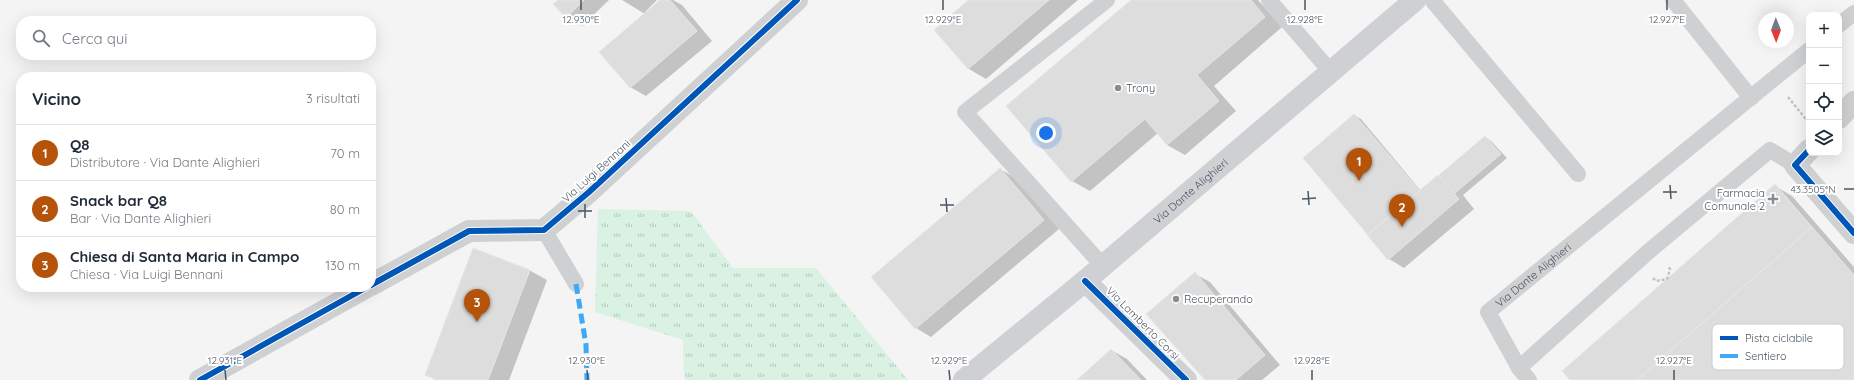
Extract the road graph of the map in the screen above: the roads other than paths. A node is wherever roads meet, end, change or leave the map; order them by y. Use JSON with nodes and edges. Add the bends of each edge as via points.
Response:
{"nodes":[{"id":1,"x":797,"y":0,"type":"edge"},
{"id":2,"x":1107,"y":0,"type":"edge"},
{"id":3,"x":1269,"y":0,"type":"edge"},
{"id":4,"x":1415,"y":0,"type":"edge"},
{"id":5,"x":1432,"y":0,"type":"edge"},
{"id":6,"x":1673,"y":0,"type":"edge"},
{"id":7,"x":1854,"y":13,"type":"edge"},
{"id":8,"x":1842,"y":23,"type":"edge"},
{"id":9,"x":1806,"y":52,"type":"edge"},
{"id":10,"x":1331,"y":72,"type":"junction"},
{"id":11,"x":1751,"y":98,"type":"junction"},
{"id":12,"x":1854,"y":102,"type":"edge"},
{"id":13,"x":1842,"y":115,"type":"edge"},
{"id":14,"x":1802,"y":157,"type":"edge"},
{"id":15,"x":1578,"y":174,"type":"dead end"},
{"id":16,"x":544,"y":230,"type":"junction"},
{"id":17,"x":1854,"y":234,"type":"edge"},
{"id":18,"x":1102,"y":265,"type":"junction"},
{"id":19,"x":1086,"y":281,"type":"junction"},
{"id":20,"x":376,"y":282,"type":"edge"},
{"id":21,"x":576,"y":284,"type":"dead end"},
{"id":22,"x":358,"y":292,"type":"edge"},
{"id":23,"x":1519,"y":368,"type":"junction"},
{"id":24,"x":200,"y":380,"type":"edge"},
{"id":25,"x":964,"y":380,"type":"edge"},
{"id":26,"x":1186,"y":380,"type":"edge"},
{"id":27,"x":1529,"y":380,"type":"edge"}],
"edges":[{"from":1,"to":16,"type":"street","name":"Via Luigi Bennani","via":[[589,192]]},
{"from":2,"to":18,"type":"lane","via":[[964,112]]},
{"from":3,"to":10,"type":"lane"},
{"from":4,"to":10,"type":"main road","name":"Via Dante Alighieri"},
{"from":5,"to":15,"type":"lane"},
{"from":6,"to":11,"type":"lane"},
{"from":7,"to":8,"type":"lane"},
{"from":9,"to":11,"type":"lane"},
{"from":10,"to":18,"type":"main road","name":"Via Dante Alighieri"},
{"from":11,"to":23,"type":"lane","name":"Via Dante Alighieri","via":[[1488,312]]},
{"from":12,"to":13,"type":"street"},
{"from":14,"to":17,"type":"street"},
{"from":14,"to":23,"type":"lane","via":[[1770,150],[1639,261]]},
{"from":16,"to":20,"type":"street","via":[[469,231]]},
{"from":16,"to":21,"type":"lane"},
{"from":18,"to":19,"type":"main road","name":"Via Dante Alighieri"},
{"from":19,"to":25,"type":"main road","name":"Via Dante Alighieri"},
{"from":19,"to":26,"type":"street","name":"Via Lamberto Corsi"},
{"from":22,"to":24,"type":"street"},
{"from":23,"to":27,"type":"lane"}]}
